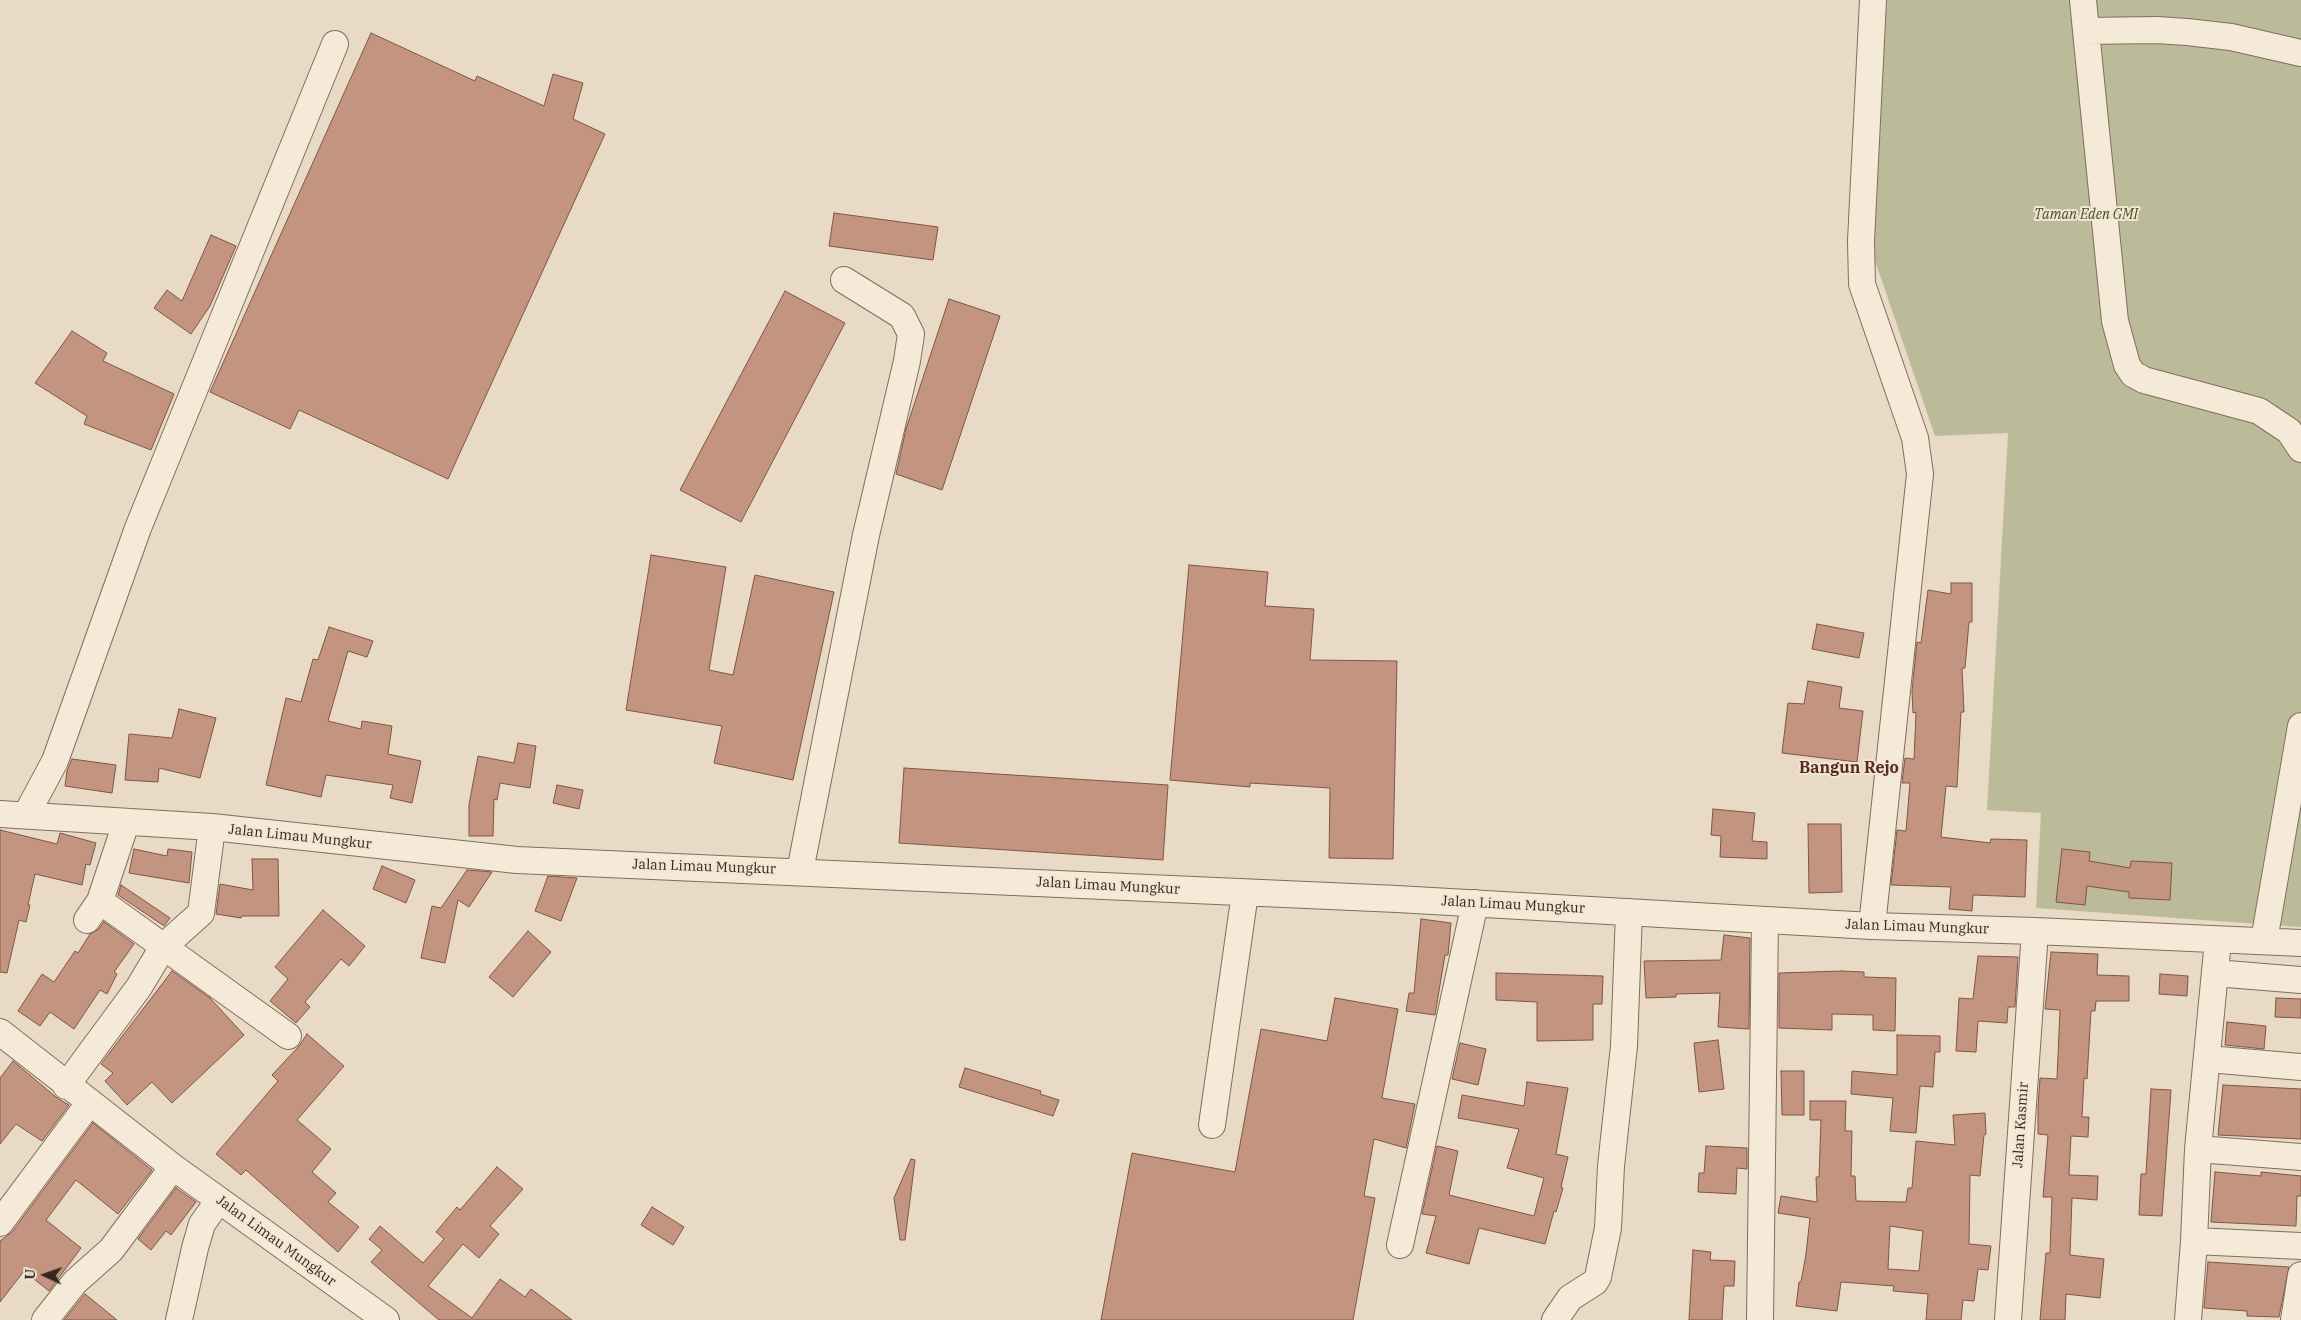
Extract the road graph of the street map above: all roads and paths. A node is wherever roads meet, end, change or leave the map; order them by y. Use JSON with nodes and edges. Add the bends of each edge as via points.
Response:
{"nodes":[{"id":1,"x":1873,"y":0,"type":"edge"},
{"id":2,"x":2083,"y":0,"type":"edge"},
{"id":3,"x":2086,"y":31,"type":"junction"},
{"id":4,"x":335,"y":44,"type":"dead end"},
{"id":5,"x":2301,"y":53,"type":"edge"},
{"id":6,"x":844,"y":280,"type":"dead end"},
{"id":7,"x":2301,"y":449,"type":"edge"},
{"id":8,"x":2301,"y":726,"type":"edge"},
{"id":9,"x":0,"y":814,"type":"edge"},
{"id":10,"x":26,"y":815,"type":"junction"},
{"id":11,"x":126,"y":823,"type":"junction"},
{"id":12,"x":212,"y":827,"type":"junction"},
{"id":13,"x":800,"y":871,"type":"junction"},
{"id":14,"x":1245,"y":893,"type":"junction"},
{"id":15,"x":1475,"y":903,"type":"junction"},
{"id":16,"x":1628,"y":912,"type":"junction"},
{"id":17,"x":1765,"y":920,"type":"junction"},
{"id":18,"x":1872,"y":926,"type":"junction"},
{"id":19,"x":2035,"y":931,"type":"junction"},
{"id":20,"x":2218,"y":940,"type":"junction"},
{"id":21,"x":2261,"y":941,"type":"junction"},
{"id":22,"x":2301,"y":943,"type":"edge"},
{"id":23,"x":163,"y":947,"type":"junction"},
{"id":24,"x":2215,"y":972,"type":"junction"},
{"id":25,"x":2257,"y":976,"type":"junction"},
{"id":26,"x":2301,"y":980,"type":"edge"},
{"id":27,"x":0,"y":1032,"type":"edge"},
{"id":28,"x":288,"y":1036,"type":"dead end"},
{"id":29,"x":2208,"y":1059,"type":"junction"},
{"id":30,"x":2301,"y":1066,"type":"edge"},
{"id":31,"x":66,"y":1086,"type":"junction"},
{"id":32,"x":90,"y":1102,"type":"junction"},
{"id":33,"x":1212,"y":1124,"type":"dead end"},
{"id":34,"x":2198,"y":1148,"type":"junction"},
{"id":35,"x":2301,"y":1157,"type":"edge"},
{"id":36,"x":174,"y":1167,"type":"junction"},
{"id":37,"x":219,"y":1200,"type":"junction"},
{"id":38,"x":0,"y":1223,"type":"edge"},
{"id":39,"x":2194,"y":1241,"type":"junction"},
{"id":40,"x":1400,"y":1245,"type":"dead end"},
{"id":41,"x":2301,"y":1246,"type":"edge"},
{"id":42,"x":2301,"y":1275,"type":"edge"},
{"id":43,"x":45,"y":1320,"type":"edge"},
{"id":44,"x":179,"y":1320,"type":"edge"},
{"id":45,"x":386,"y":1320,"type":"edge"},
{"id":46,"x":1555,"y":1320,"type":"edge"},
{"id":47,"x":1760,"y":1320,"type":"edge"},
{"id":48,"x":2008,"y":1320,"type":"edge"},
{"id":49,"x":2188,"y":1320,"type":"edge"},
{"id":50,"x":2294,"y":1320,"type":"edge"}],
"edges":[{"from":1,"to":18,"type":"street","via":[[1861,241],[1862,284],[1915,438],[1920,474]]},
{"from":2,"to":3,"type":"street"},
{"from":3,"to":5,"type":"street","via":[[2187,32],[2231,37]]},
{"from":3,"to":7,"type":"street","via":[[2115,321],[2128,365],[2133,374],[2144,380],[2259,411],[2289,431]]},
{"from":4,"to":10,"type":"street","via":[[138,528],[55,761]]},
{"from":6,"to":13,"type":"street","via":[[902,316],[911,334],[866,535]]},
{"from":8,"to":21,"type":"street"},
{"from":9,"to":10,"type":"street","name":"Jalan Limau Mungkur"},
{"from":10,"to":11,"type":"street","name":"Jalan Limau Mungkur"},
{"from":11,"to":12,"type":"street","name":"Jalan Limau Mungkur"},
{"from":11,"to":23,"type":"street","via":[[93,910]]},
{"from":12,"to":13,"type":"street","name":"Jalan Limau Mungkur","via":[[517,860]]},
{"from":12,"to":23,"type":"street","via":[[201,913]]},
{"from":13,"to":14,"type":"street","name":"Jalan Limau Mungkur"},
{"from":14,"to":15,"type":"street","name":"Jalan Limau Mungkur"},
{"from":14,"to":33,"type":"street"},
{"from":15,"to":16,"type":"street","name":"Jalan Limau Mungkur"},
{"from":15,"to":40,"type":"street"},
{"from":16,"to":17,"type":"street","name":"Jalan Limau Mungkur"},
{"from":16,"to":46,"type":"street","via":[[1624,1046],[1608,1228],[1598,1277],[1570,1298]]},
{"from":17,"to":18,"type":"street","name":"Jalan Limau Mungkur"},
{"from":17,"to":47,"type":"street"},
{"from":18,"to":19,"type":"street","name":"Jalan Limau Mungkur"},
{"from":19,"to":20,"type":"street","name":"Jalan Limau Mungkur"},
{"from":19,"to":48,"type":"street","name":"Jalan Kasmir"},
{"from":20,"to":21,"type":"street","name":"Jalan Limau Mungkur"},
{"from":20,"to":24,"type":"street"},
{"from":21,"to":22,"type":"street","name":"Jalan Limau Mungkur"},
{"from":21,"to":25,"type":"street"},
{"from":23,"to":28,"type":"street"},
{"from":23,"to":31,"type":"street","via":[[139,987]]},
{"from":24,"to":25,"type":"street"},
{"from":24,"to":29,"type":"street"},
{"from":25,"to":26,"type":"street"},
{"from":27,"to":31,"type":"street","name":"Jalan Limau Mungkur"},
{"from":29,"to":30,"type":"street"},
{"from":29,"to":34,"type":"street"},
{"from":31,"to":32,"type":"street","name":"Jalan Limau Mungkur"},
{"from":32,"to":36,"type":"street","name":"Jalan Limau Mungkur"},
{"from":32,"to":38,"type":"street"},
{"from":34,"to":35,"type":"street"},
{"from":34,"to":39,"type":"street"},
{"from":36,"to":37,"type":"street","name":"Jalan Limau Mungkur"},
{"from":36,"to":43,"type":"street","via":[[111,1250],[75,1282]]},
{"from":37,"to":44,"type":"street","via":[[202,1224]]},
{"from":37,"to":45,"type":"street","name":"Jalan Limau Mungkur"},
{"from":39,"to":41,"type":"street"},
{"from":39,"to":49,"type":"street"},
{"from":42,"to":50,"type":"street"}]}
